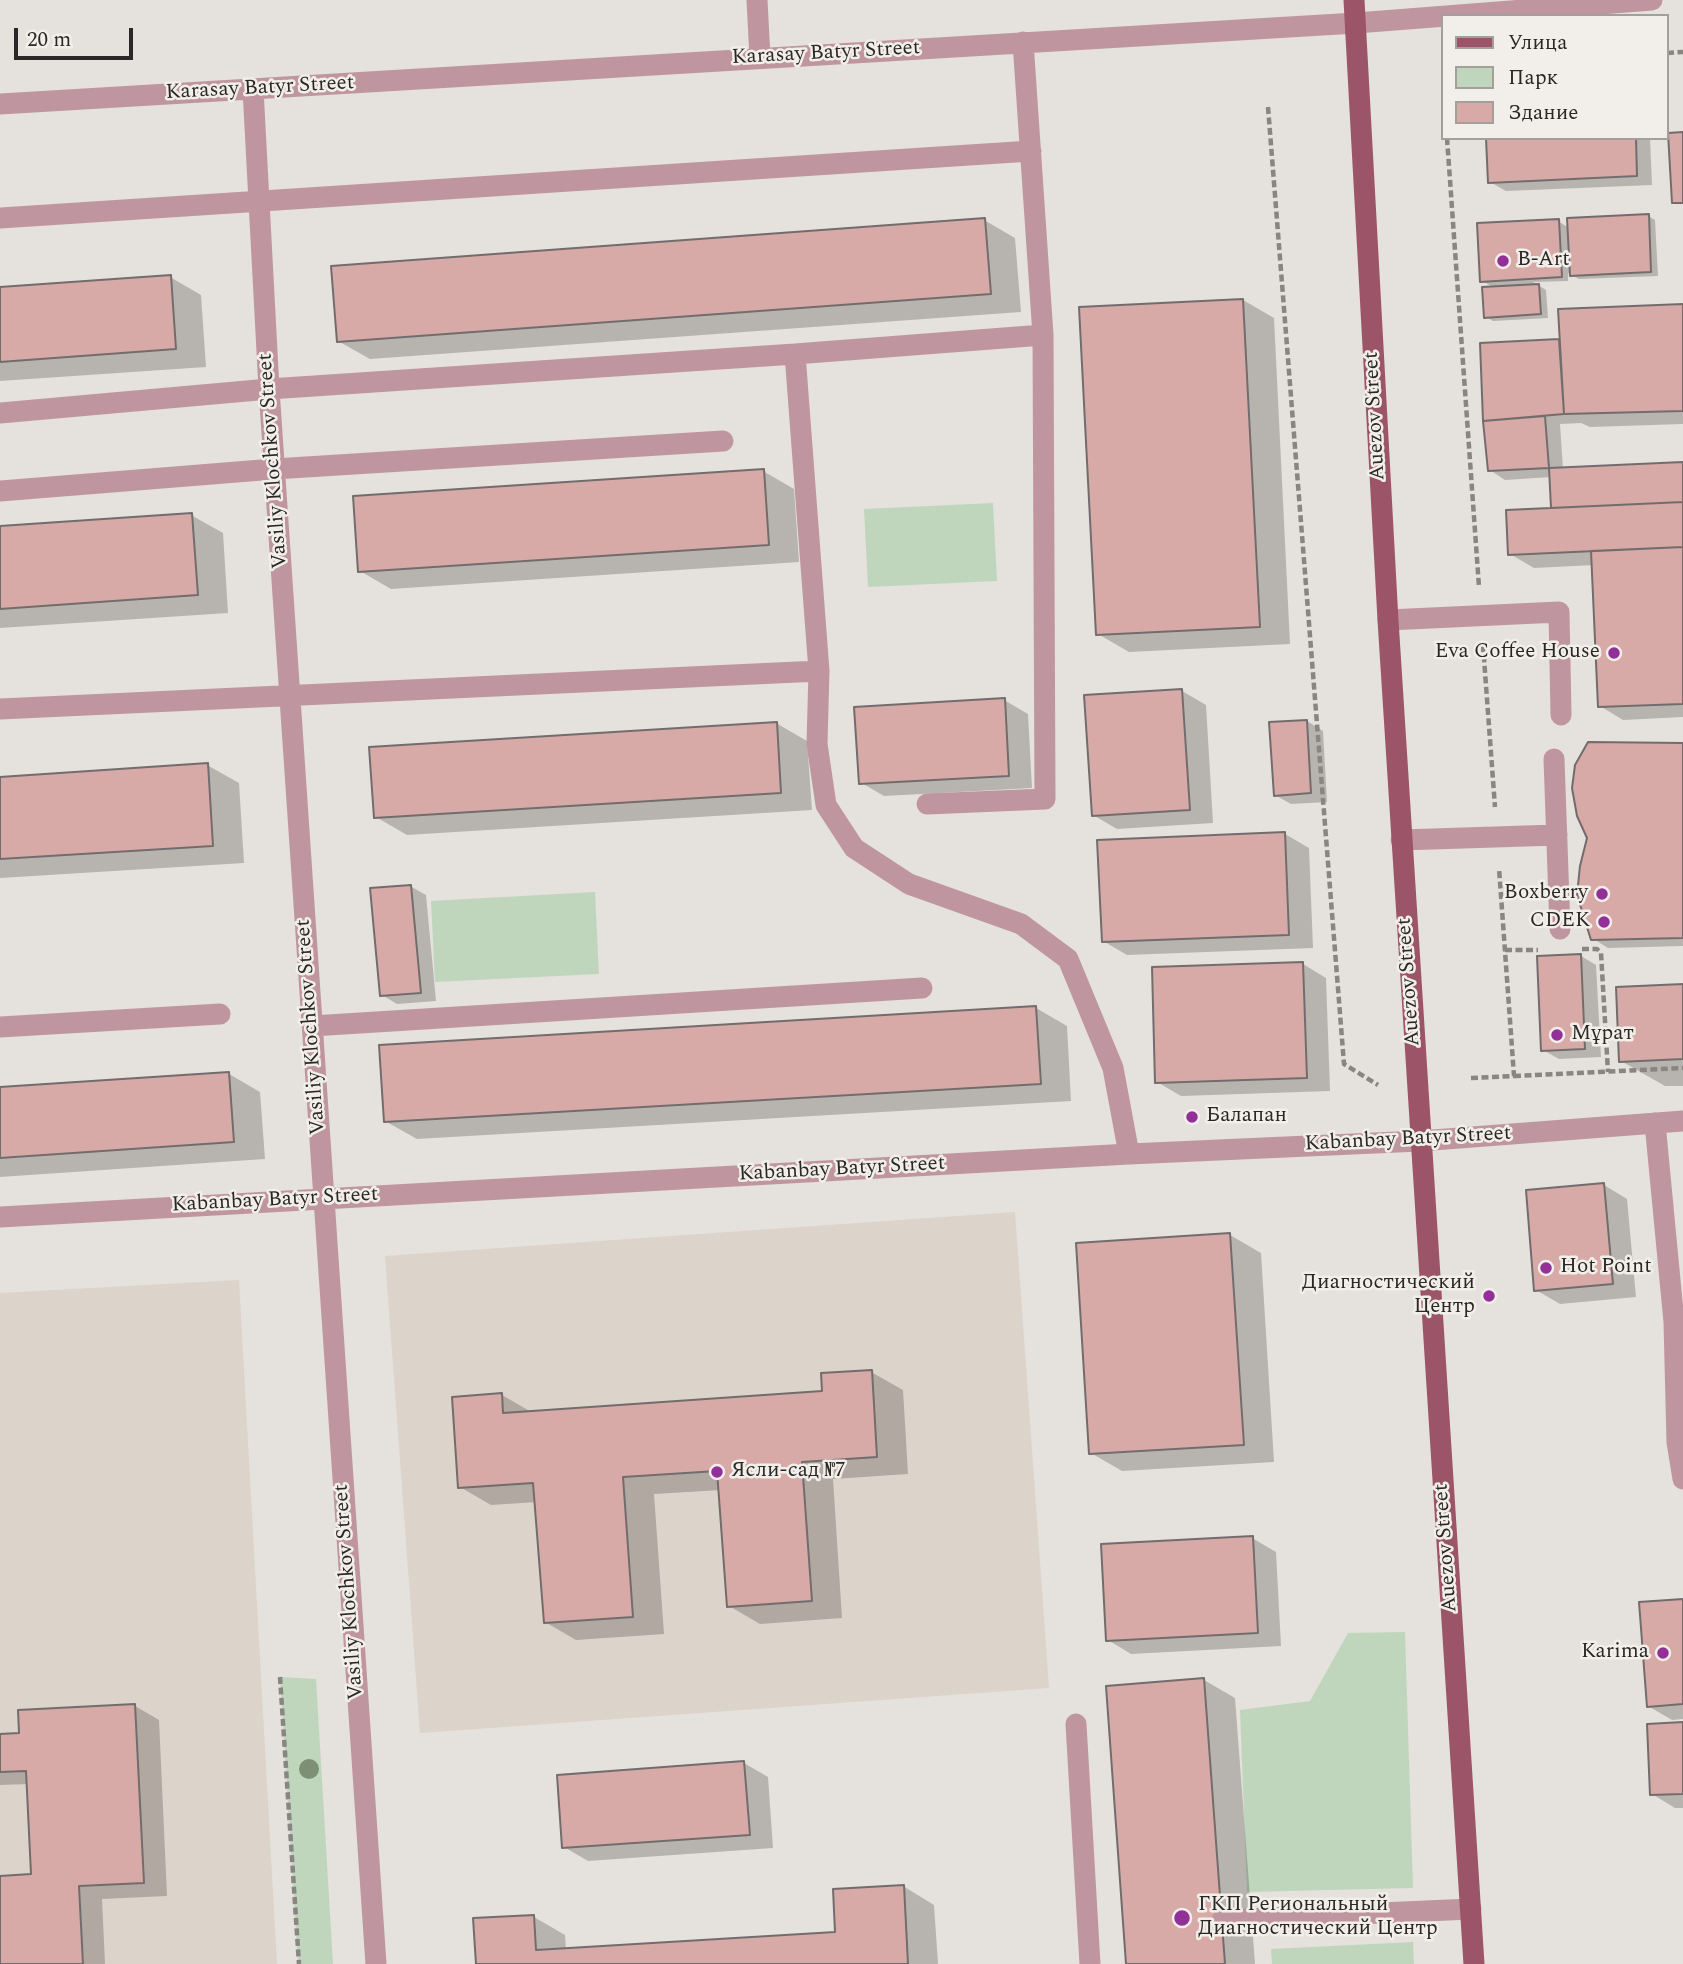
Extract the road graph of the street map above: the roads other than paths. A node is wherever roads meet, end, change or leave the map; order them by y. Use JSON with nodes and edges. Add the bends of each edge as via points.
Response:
{"nodes":[{"id":1,"x":757,"y":0,"type":"edge"},
{"id":2,"x":1354,"y":0,"type":"edge"},
{"id":3,"x":1652,"y":0,"type":"edge"},
{"id":4,"x":1472,"y":14,"type":"edge"},
{"id":5,"x":1442,"y":16,"type":"edge"},
{"id":6,"x":1356,"y":23,"type":"junction"},
{"id":7,"x":1023,"y":42,"type":"junction"},
{"id":8,"x":760,"y":58,"type":"junction"},
{"id":9,"x":253,"y":89,"type":"junction"},
{"id":10,"x":0,"y":104,"type":"edge"},
{"id":11,"x":1031,"y":151,"type":"junction"},
{"id":12,"x":259,"y":201,"type":"junction"},
{"id":13,"x":0,"y":218,"type":"edge"},
{"id":14,"x":1042,"y":335,"type":"junction"},
{"id":15,"x":795,"y":354,"type":"junction"},
{"id":16,"x":269,"y":389,"type":"junction"},
{"id":17,"x":0,"y":413,"type":"edge"},
{"id":18,"x":723,"y":442,"type":"dead end"},
{"id":19,"x":274,"y":469,"type":"junction"},
{"id":20,"x":0,"y":491,"type":"edge"},
{"id":21,"x":1388,"y":620,"type":"junction"},
{"id":22,"x":818,"y":671,"type":"junction"},
{"id":23,"x":290,"y":695,"type":"junction"},
{"id":24,"x":0,"y":709,"type":"edge"},
{"id":25,"x":1561,"y":715,"type":"dead end"},
{"id":26,"x":1554,"y":759,"type":"dead end"},
{"id":27,"x":927,"y":804,"type":"dead end"},
{"id":28,"x":1557,"y":835,"type":"junction"},
{"id":29,"x":1401,"y":840,"type":"junction"},
{"id":30,"x":1560,"y":929,"type":"dead end"},
{"id":31,"x":922,"y":988,"type":"dead end"},
{"id":32,"x":220,"y":1014,"type":"dead end"},
{"id":33,"x":312,"y":1026,"type":"junction"},
{"id":34,"x":0,"y":1027,"type":"edge"},
{"id":35,"x":1683,"y":1121,"type":"edge"},
{"id":36,"x":1655,"y":1123,"type":"junction"},
{"id":37,"x":1420,"y":1140,"type":"junction"},
{"id":38,"x":1129,"y":1154,"type":"junction"},
{"id":39,"x":323,"y":1198,"type":"junction"},
{"id":40,"x":0,"y":1217,"type":"edge"},
{"id":41,"x":1683,"y":1479,"type":"edge"},
{"id":42,"x":1076,"y":1724,"type":"dead end"},
{"id":43,"x":1471,"y":1909,"type":"junction"},
{"id":44,"x":1222,"y":1920,"type":"dead end"},
{"id":45,"x":376,"y":1964,"type":"edge"},
{"id":46,"x":1090,"y":1964,"type":"edge"},
{"id":47,"x":1474,"y":1964,"type":"edge"}],
"edges":[{"from":1,"to":8,"type":"street"},
{"from":2,"to":6,"type":"main road","name":"Auezov Street"},
{"from":3,"to":4,"type":"street","name":"Karasay Batyr Street"},
{"from":5,"to":6,"type":"street","name":"Karasay Batyr Street"},
{"from":6,"to":7,"type":"street","name":"Karasay Batyr Street"},
{"from":6,"to":21,"type":"main road","name":"Auezov Street"},
{"from":7,"to":8,"type":"street","name":"Karasay Batyr Street"},
{"from":7,"to":11,"type":"street"},
{"from":8,"to":9,"type":"street","name":"Karasay Batyr Street"},
{"from":9,"to":10,"type":"street","name":"Karasay Batyr Street"},
{"from":9,"to":12,"type":"street","name":"Vasiliy Klochkov Street"},
{"from":11,"to":12,"type":"street"},
{"from":11,"to":14,"type":"street"},
{"from":12,"to":13,"type":"street"},
{"from":12,"to":16,"type":"street","name":"Vasiliy Klochkov Street"},
{"from":14,"to":15,"type":"street"},
{"from":14,"to":27,"type":"street","via":[[1045,799]]},
{"from":15,"to":16,"type":"street"},
{"from":15,"to":22,"type":"street"},
{"from":16,"to":17,"type":"street"},
{"from":16,"to":19,"type":"street","name":"Vasiliy Klochkov Street"},
{"from":18,"to":19,"type":"street"},
{"from":19,"to":20,"type":"street"},
{"from":19,"to":23,"type":"street","name":"Vasiliy Klochkov Street"},
{"from":21,"to":25,"type":"street","via":[[1559,612]]},
{"from":21,"to":29,"type":"main road","name":"Auezov Street"},
{"from":22,"to":23,"type":"street"},
{"from":22,"to":38,"type":"street","via":[[817,744],[827,805],[854,848],[909,884],[1021,924],[1068,958],[1113,1068]]},
{"from":23,"to":24,"type":"street"},
{"from":23,"to":33,"type":"street","name":"Vasiliy Klochkov Street"},
{"from":26,"to":28,"type":"street"},
{"from":28,"to":29,"type":"street"},
{"from":28,"to":30,"type":"street"},
{"from":29,"to":37,"type":"main road","name":"Auezov Street"},
{"from":31,"to":33,"type":"street"},
{"from":32,"to":34,"type":"street"},
{"from":33,"to":39,"type":"street","name":"Vasiliy Klochkov Street"},
{"from":35,"to":36,"type":"street","name":"Kabanbay Batyr Street"},
{"from":36,"to":37,"type":"street","name":"Kabanbay Batyr Street"},
{"from":36,"to":41,"type":"street"},
{"from":37,"to":38,"type":"street","name":"Kabanbay Batyr Street"},
{"from":37,"to":43,"type":"main road","name":"Auezov Street"},
{"from":38,"to":39,"type":"street","name":"Kabanbay Batyr Street"},
{"from":39,"to":40,"type":"street","name":"Kabanbay Batyr Street"},
{"from":39,"to":45,"type":"street","name":"Vasiliy Klochkov Street"},
{"from":42,"to":46,"type":"street"},
{"from":43,"to":44,"type":"street"},
{"from":43,"to":47,"type":"main road","name":"Auezov Street"}]}
